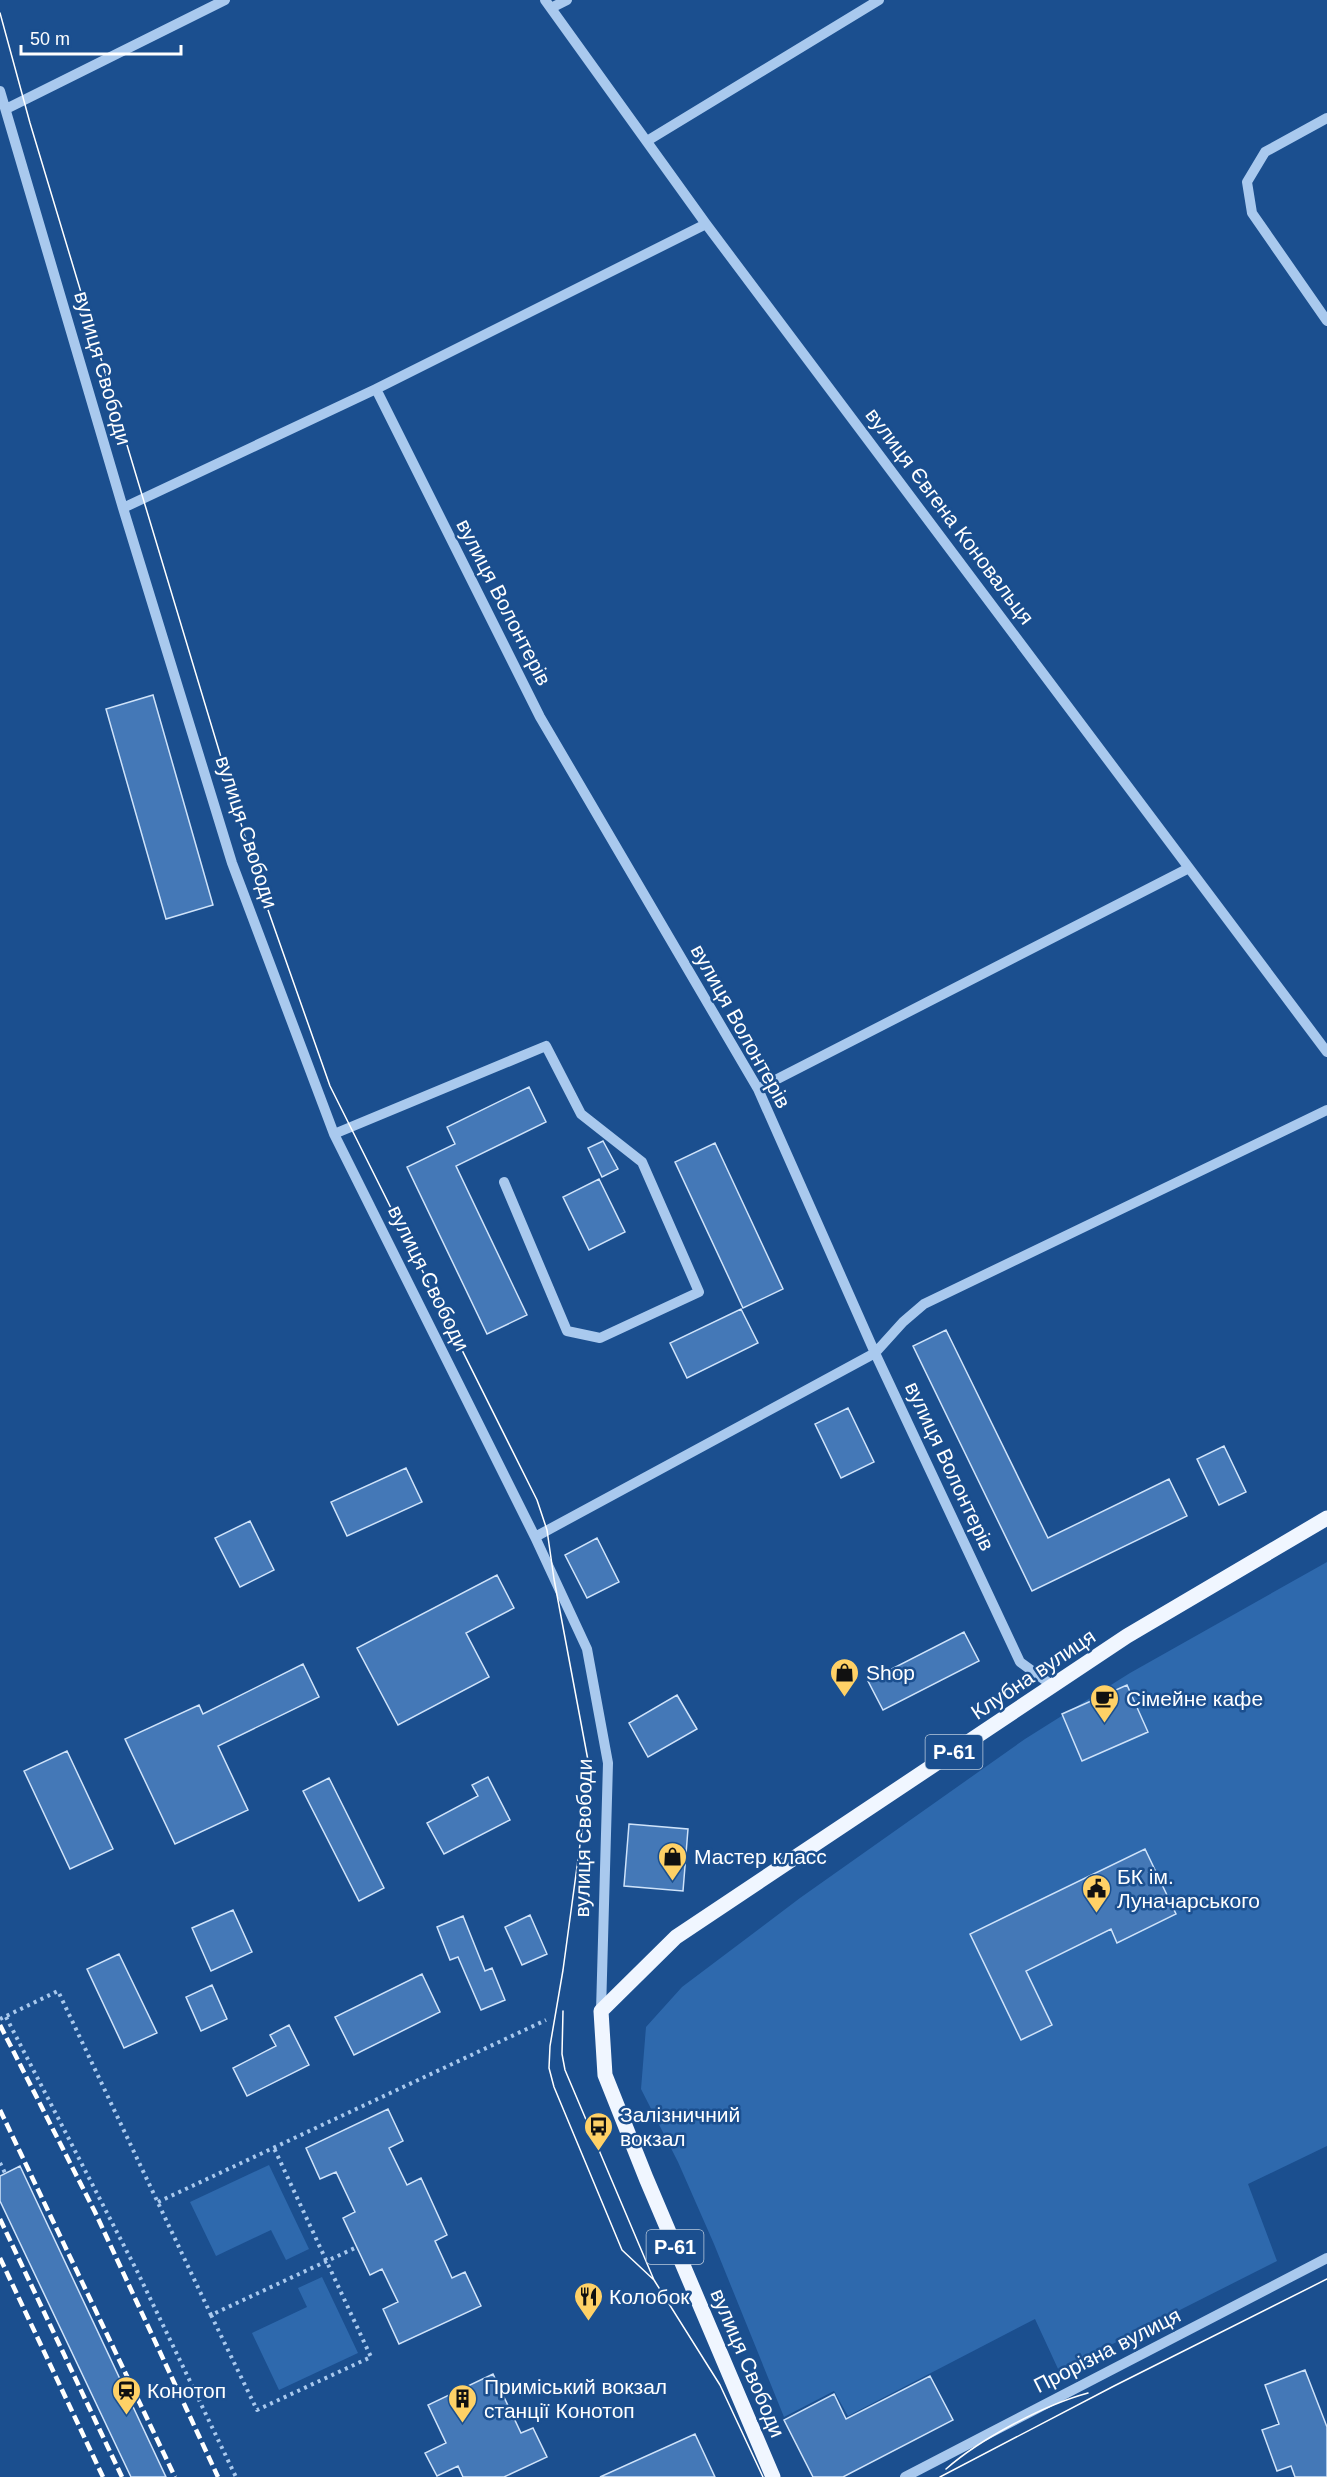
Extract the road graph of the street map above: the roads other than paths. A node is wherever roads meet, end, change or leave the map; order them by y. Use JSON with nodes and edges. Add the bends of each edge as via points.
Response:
{"nodes":[{"id":1,"x":225,"y":0,"type":"edge"},
{"id":2,"x":567,"y":0,"type":"edge"},
{"id":3,"x":879,"y":0,"type":"edge"},
{"id":4,"x":549,"y":4,"type":"edge"},
{"id":5,"x":0,"y":91,"type":"edge"},
{"id":6,"x":6,"y":109,"type":"junction"},
{"id":7,"x":1327,"y":118,"type":"edge"},
{"id":8,"x":647,"y":141,"type":"junction"},
{"id":9,"x":706,"y":224,"type":"junction"},
{"id":10,"x":1327,"y":321,"type":"edge"},
{"id":11,"x":376,"y":389,"type":"junction"},
{"id":12,"x":123,"y":508,"type":"junction"},
{"id":13,"x":1190,"y":868,"type":"junction"},
{"id":14,"x":1323,"y":1040,"type":"edge"},
{"id":15,"x":1327,"y":1052,"type":"edge"},
{"id":16,"x":758,"y":1089,"type":"junction"},
{"id":17,"x":1327,"y":1110,"type":"edge"},
{"id":18,"x":334,"y":1134,"type":"junction"},
{"id":19,"x":504,"y":1182,"type":"dead end"},
{"id":20,"x":875,"y":1353,"type":"junction"},
{"id":21,"x":1327,"y":1518,"type":"edge"},
{"id":22,"x":535,"y":1537,"type":"junction"},
{"id":23,"x":1053,"y":1686,"type":"junction"},
{"id":24,"x":601,"y":2011,"type":"junction"},
{"id":25,"x":1327,"y":2258,"type":"edge"},
{"id":26,"x":773,"y":2477,"type":"edge"},
{"id":27,"x":905,"y":2477,"type":"edge"}],
"edges":[{"from":1,"to":6,"type":"street"},
{"from":2,"to":4,"type":"street"},
{"from":3,"to":8,"type":"street"},
{"from":4,"to":8,"type":"street","name":"вулиця Євгена Коновальця"},
{"from":5,"to":6,"type":"street","name":"вулиця Свободи"},
{"from":6,"to":12,"type":"street","name":"вулиця Свободи"},
{"from":7,"to":10,"type":"street","via":[[1265,152],[1247,182],[1252,213]]},
{"from":8,"to":9,"type":"street","name":"вулиця Євгена Коновальця"},
{"from":9,"to":11,"type":"street"},
{"from":9,"to":13,"type":"street","name":"вулиця Євгена Коновальця"},
{"from":11,"to":12,"type":"street"},
{"from":11,"to":16,"type":"street","name":"вулиця Волонтерів","via":[[540,717]]},
{"from":12,"to":18,"type":"street","name":"вулиця Свободи","via":[[232,863]]},
{"from":13,"to":14,"type":"street","name":"вулиця Євгена Коновальця"},
{"from":13,"to":16,"type":"street"},
{"from":14,"to":15,"type":"street","name":"вулиця Євгена Коновальця"},
{"from":16,"to":20,"type":"street","name":"вулиця Волонтерів"},
{"from":17,"to":20,"type":"street","via":[[924,1304]]},
{"from":18,"to":19,"type":"street","via":[[546,1046],[581,1114],[642,1162],[699,1292],[600,1338],[567,1331]]},
{"from":18,"to":22,"type":"street","name":"вулиця Свободи"},
{"from":20,"to":22,"type":"street"},
{"from":20,"to":23,"type":"street","name":"вулиця Волонтерів","via":[[1020,1662]]},
{"from":21,"to":23,"type":"main road","name":"Клубна вулиця","number":"Р-61","via":[[1127,1636]]},
{"from":22,"to":24,"type":"street","name":"вулиця Свободи","via":[[587,1649],[608,1763]]},
{"from":23,"to":24,"type":"main road","name":"Клубна вулиця","number":"Р-61","via":[[676,1937]]},
{"from":24,"to":26,"type":"main road","name":"вулиця Свободи","number":"Р-61","via":[[605,2075]]},
{"from":25,"to":27,"type":"street","name":"Прорізна вулиця"}]}
